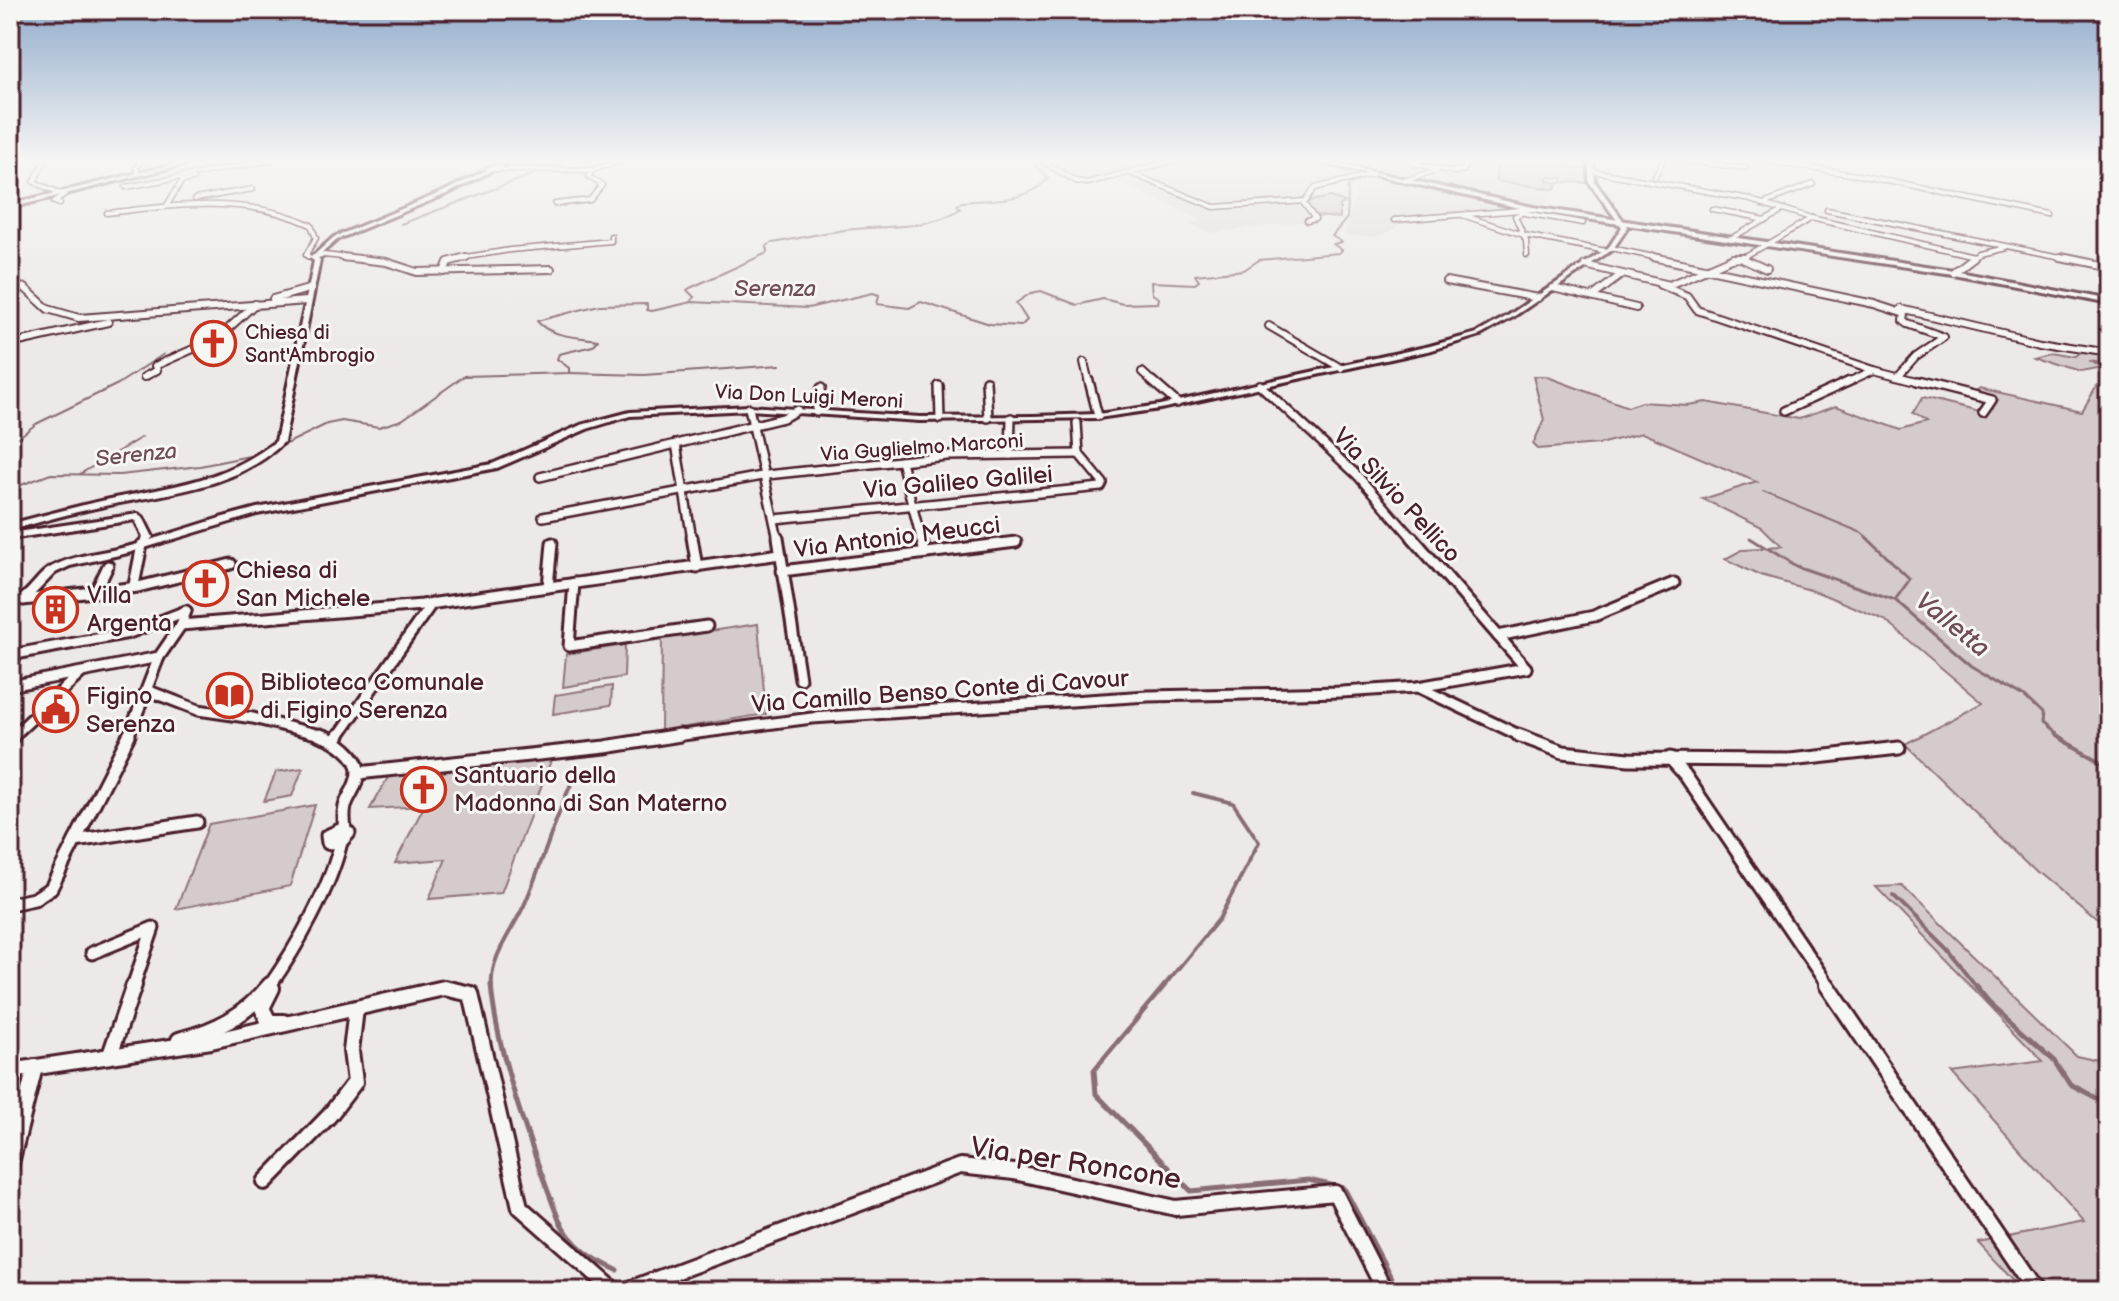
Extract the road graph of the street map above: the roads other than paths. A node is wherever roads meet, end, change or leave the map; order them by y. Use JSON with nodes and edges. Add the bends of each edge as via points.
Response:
{"nodes":[{"id":1,"x":302,"y":221,"type":"edge"},
{"id":2,"x":378,"y":221,"type":"edge"},
{"id":3,"x":1480,"y":221,"type":"edge"},
{"id":4,"x":1517,"y":221,"type":"edge"},
{"id":5,"x":1571,"y":221,"type":"edge"},
{"id":6,"x":1607,"y":221,"type":"edge"},
{"id":7,"x":1762,"y":221,"type":"edge"},
{"id":8,"x":1807,"y":221,"type":"edge"},
{"id":9,"x":1823,"y":221,"type":"edge"},
{"id":10,"x":1879,"y":221,"type":"edge"},
{"id":11,"x":1583,"y":223,"type":"dead end"},
{"id":12,"x":1622,"y":223,"type":"junction"},
{"id":13,"x":1524,"y":235,"type":"junction"},
{"id":14,"x":611,"y":236,"type":"dead end"},
{"id":15,"x":1730,"y":239,"type":"junction"},
{"id":16,"x":1767,"y":245,"type":"junction"},
{"id":17,"x":2008,"y":247,"type":"junction"},
{"id":18,"x":1608,"y":250,"type":"junction"},
{"id":19,"x":1527,"y":255,"type":"dead end"},
{"id":20,"x":320,"y":256,"type":"junction"},
{"id":21,"x":1974,"y":256,"type":"junction"},
{"id":22,"x":1743,"y":258,"type":"junction"},
{"id":23,"x":1585,"y":265,"type":"junction"},
{"id":24,"x":2109,"y":267,"type":"edge"},
{"id":25,"x":551,"y":269,"type":"dead end"},
{"id":26,"x":1767,"y":269,"type":"dead end"},
{"id":27,"x":1706,"y":270,"type":"junction"},
{"id":28,"x":444,"y":272,"type":"junction"},
{"id":29,"x":1953,"y":272,"type":"junction"},
{"id":30,"x":1621,"y":275,"type":"junction"},
{"id":31,"x":1446,"y":281,"type":"dead end"},
{"id":32,"x":10,"y":285,"type":"edge"},
{"id":33,"x":1660,"y":285,"type":"junction"},
{"id":34,"x":1553,"y":288,"type":"junction"},
{"id":35,"x":310,"y":294,"type":"junction"},
{"id":36,"x":1592,"y":297,"type":"junction"},
{"id":37,"x":1538,"y":298,"type":"junction"},
{"id":38,"x":2109,"y":302,"type":"edge"},
{"id":39,"x":255,"y":304,"type":"junction"},
{"id":40,"x":1874,"y":304,"type":"junction"},
{"id":41,"x":1636,"y":308,"type":"dead end"},
{"id":42,"x":161,"y":311,"type":"junction"},
{"id":43,"x":1269,"y":326,"type":"dead end"},
{"id":44,"x":10,"y":344,"type":"edge"},
{"id":45,"x":2109,"y":353,"type":"edge"},
{"id":46,"x":1084,"y":362,"type":"dead end"},
{"id":47,"x":1341,"y":368,"type":"junction"},
{"id":48,"x":1874,"y":370,"type":"junction"},
{"id":49,"x":1142,"y":372,"type":"dead end"},
{"id":50,"x":1898,"y":376,"type":"junction"},
{"id":51,"x":144,"y":377,"type":"dead end"},
{"id":52,"x":986,"y":381,"type":"dead end"},
{"id":53,"x":1260,"y":385,"type":"junction"},
{"id":54,"x":939,"y":386,"type":"dead end"},
{"id":55,"x":821,"y":388,"type":"dead end"},
{"id":56,"x":1177,"y":403,"type":"junction"},
{"id":57,"x":749,"y":408,"type":"junction"},
{"id":58,"x":797,"y":410,"type":"junction"},
{"id":59,"x":1784,"y":411,"type":"dead end"},
{"id":60,"x":816,"y":412,"type":"junction"},
{"id":61,"x":1983,"y":413,"type":"dead end"},
{"id":62,"x":1098,"y":416,"type":"junction"},
{"id":63,"x":988,"y":418,"type":"junction"},
{"id":64,"x":1011,"y":418,"type":"junction"},
{"id":65,"x":940,"y":419,"type":"junction"},
{"id":66,"x":1077,"y":423,"type":"dead end"},
{"id":67,"x":753,"y":425,"type":"junction"},
{"id":68,"x":676,"y":444,"type":"junction"},
{"id":69,"x":1079,"y":454,"type":"junction"},
{"id":70,"x":1010,"y":455,"type":"junction"},
{"id":71,"x":901,"y":461,"type":"junction"},
{"id":72,"x":767,"y":475,"type":"junction"},
{"id":73,"x":540,"y":477,"type":"dead end"},
{"id":74,"x":686,"y":491,"type":"junction"},
{"id":75,"x":912,"y":505,"type":"junction"},
{"id":76,"x":543,"y":517,"type":"dead end"},
{"id":77,"x":775,"y":519,"type":"junction"},
{"id":78,"x":10,"y":527,"type":"edge"},
{"id":79,"x":10,"y":536,"type":"edge"},
{"id":80,"x":1016,"y":542,"type":"dead end"},
{"id":81,"x":552,"y":543,"type":"dead end"},
{"id":82,"x":142,"y":545,"type":"junction"},
{"id":83,"x":925,"y":553,"type":"junction"},
{"id":84,"x":780,"y":554,"type":"junction"},
{"id":85,"x":231,"y":564,"type":"dead end"},
{"id":86,"x":108,"y":566,"type":"dead end"},
{"id":87,"x":697,"y":567,"type":"junction"},
{"id":88,"x":782,"y":571,"type":"junction"},
{"id":89,"x":574,"y":583,"type":"junction"},
{"id":90,"x":1674,"y":583,"type":"dead end"},
{"id":91,"x":134,"y":585,"type":"junction"},
{"id":92,"x":548,"y":587,"type":"junction"},
{"id":93,"x":96,"y":591,"type":"junction"},
{"id":94,"x":23,"y":600,"type":"junction"},
{"id":95,"x":432,"y":603,"type":"junction"},
{"id":96,"x":10,"y":604,"type":"edge"},
{"id":97,"x":181,"y":625,"type":"junction"},
{"id":98,"x":707,"y":626,"type":"dead end"},
{"id":99,"x":1498,"y":636,"type":"junction"},
{"id":100,"x":10,"y":655,"type":"edge"},
{"id":101,"x":159,"y":657,"type":"junction"},
{"id":102,"x":1526,"y":668,"type":"joint"},
{"id":103,"x":84,"y":672,"type":"junction"},
{"id":104,"x":800,"y":679,"type":"dead end"},
{"id":105,"x":10,"y":686,"type":"edge"},
{"id":106,"x":1418,"y":687,"type":"junction"},
{"id":107,"x":149,"y":691,"type":"junction"},
{"id":108,"x":10,"y":739,"type":"edge"},
{"id":109,"x":336,"y":739,"type":"junction"},
{"id":110,"x":1899,"y":748,"type":"dead end"},
{"id":111,"x":1670,"y":758,"type":"junction"},
{"id":112,"x":358,"y":773,"type":"junction"},
{"id":113,"x":197,"y":822,"type":"dead end"},
{"id":114,"x":75,"y":841,"type":"junction"},
{"id":115,"x":10,"y":904,"type":"edge"},
{"id":116,"x":92,"y":953,"type":"dead end"},
{"id":117,"x":279,"y":972,"type":"junction"},
{"id":118,"x":356,"y":1009,"type":"junction"},
{"id":119,"x":299,"y":1023,"type":"junction"},
{"id":120,"x":149,"y":1049,"type":"junction"},
{"id":121,"x":110,"y":1055,"type":"junction"},
{"id":122,"x":35,"y":1067,"type":"junction"},
{"id":123,"x":10,"y":1071,"type":"edge"},
{"id":124,"x":10,"y":1167,"type":"edge"},
{"id":125,"x":265,"y":1182,"type":"dead end"},
{"id":126,"x":615,"y":1291,"type":"edge"},
{"id":127,"x":624,"y":1291,"type":"edge"},
{"id":128,"x":1385,"y":1291,"type":"edge"},
{"id":129,"x":2035,"y":1291,"type":"edge"}],
"edges":[{"from":1,"to":20,"type":"street","via":[[311,225],[316,238],[306,255]]},
{"from":2,"to":20,"type":"street","via":[[336,238]]},
{"from":3,"to":13,"type":"street"},
{"from":4,"to":13,"type":"street"},
{"from":5,"to":11,"type":"street"},
{"from":6,"to":12,"type":"main road"},
{"from":7,"to":15,"type":"street"},
{"from":8,"to":16,"type":"street"},
{"from":9,"to":21,"type":"street"},
{"from":10,"to":17,"type":"street"},
{"from":12,"to":15,"type":"main road"},
{"from":12,"to":18,"type":"street","via":[[1625,227]]},
{"from":13,"to":18,"type":"street"},
{"from":13,"to":19,"type":"street"},
{"from":14,"to":28,"type":"street","via":[[611,241],[454,259]]},
{"from":15,"to":16,"type":"main road"},
{"from":16,"to":22,"type":"street"},
{"from":16,"to":29,"type":"main road"},
{"from":17,"to":21,"type":"street"},
{"from":17,"to":24,"type":"street"},
{"from":18,"to":23,"type":"street","name":"Via Don Luigi Meroni"},
{"from":18,"to":27,"type":"street"},
{"from":20,"to":28,"type":"street"},
{"from":20,"to":35,"type":"street"},
{"from":21,"to":29,"type":"street"},
{"from":22,"to":26,"type":"street"},
{"from":22,"to":27,"type":"street"},
{"from":23,"to":30,"type":"street"},
{"from":23,"to":34,"type":"street","name":"Via Don Luigi Meroni"},
{"from":25,"to":28,"type":"street"},
{"from":27,"to":33,"type":"street"},
{"from":27,"to":40,"type":"street"},
{"from":29,"to":38,"type":"main road"},
{"from":30,"to":33,"type":"street"},
{"from":30,"to":36,"type":"street"},
{"from":31,"to":37,"type":"street"},
{"from":32,"to":42,"type":"street","via":[[25,288],[48,309],[70,317]]},
{"from":33,"to":48,"type":"street","via":[[1687,296],[1697,310]]},
{"from":34,"to":36,"type":"street"},
{"from":34,"to":37,"type":"street","name":"Via Don Luigi Meroni"},
{"from":35,"to":39,"type":"street"},
{"from":35,"to":39,"type":"street"},
{"from":35,"to":78,"type":"street","via":[[280,442],[267,454],[205,480]]},
{"from":36,"to":41,"type":"street"},
{"from":37,"to":47,"type":"street","name":"Via Don Luigi Meroni","via":[[1485,331]]},
{"from":39,"to":42,"type":"street"},
{"from":39,"to":51,"type":"street","via":[[218,338],[179,353]]},
{"from":40,"to":45,"type":"street"},
{"from":40,"to":50,"type":"street","via":[[1905,314],[1908,324],[1944,337]]},
{"from":42,"to":44,"type":"street"},
{"from":43,"to":47,"type":"street"},
{"from":46,"to":62,"type":"street"},
{"from":47,"to":53,"type":"street","name":"Via Don Luigi Meroni"},
{"from":48,"to":50,"type":"street"},
{"from":48,"to":59,"type":"street"},
{"from":49,"to":56,"type":"street"},
{"from":50,"to":61,"type":"street","via":[[1992,400]]},
{"from":52,"to":63,"type":"street"},
{"from":53,"to":56,"type":"street","name":"Via Don Luigi Meroni"},
{"from":53,"to":99,"type":"street","name":"Via Silvio Pellico","via":[[1357,475]]},
{"from":54,"to":65,"type":"street"},
{"from":55,"to":60,"type":"street"},
{"from":56,"to":62,"type":"street","name":"Via Don Luigi Meroni"},
{"from":57,"to":58,"type":"street","name":"Via Don Luigi Meroni"},
{"from":57,"to":67,"type":"street"},
{"from":57,"to":82,"type":"street","name":"Via Don Luigi Meroni","via":[[604,420],[494,466],[257,511]]},
{"from":58,"to":60,"type":"street","name":"Via Don Luigi Meroni"},
{"from":58,"to":67,"type":"street"},
{"from":60,"to":65,"type":"street","name":"Via Don Luigi Meroni"},
{"from":62,"to":64,"type":"street","name":"Via Don Luigi Meroni"},
{"from":63,"to":64,"type":"street","name":"Via Don Luigi Meroni"},
{"from":63,"to":65,"type":"street","name":"Via Don Luigi Meroni"},
{"from":64,"to":70,"type":"street"},
{"from":66,"to":69,"type":"street"},
{"from":67,"to":68,"type":"street"},
{"from":67,"to":72,"type":"street"},
{"from":68,"to":73,"type":"street"},
{"from":68,"to":74,"type":"street"},
{"from":69,"to":70,"type":"street","name":"Via Guglielmo Marconi"},
{"from":69,"to":75,"type":"street","name":"Via Galileo Galilei","via":[[1101,487]]},
{"from":70,"to":71,"type":"street","name":"Via Guglielmo Marconi"},
{"from":71,"to":72,"type":"street","name":"Via Guglielmo Marconi"},
{"from":71,"to":75,"type":"street"},
{"from":72,"to":74,"type":"street","name":"Via Guglielmo Marconi"},
{"from":72,"to":77,"type":"street"},
{"from":74,"to":76,"type":"street","name":"Via Guglielmo Marconi"},
{"from":74,"to":87,"type":"street"},
{"from":75,"to":77,"type":"street","name":"Via Galileo Galilei"},
{"from":75,"to":83,"type":"street"},
{"from":77,"to":84,"type":"street"},
{"from":79,"to":82,"type":"street","via":[[138,517],[148,537]]},
{"from":80,"to":83,"type":"street","name":"Via Antonio Meucci"},
{"from":81,"to":92,"type":"street"},
{"from":82,"to":91,"type":"street"},
{"from":82,"to":94,"type":"street","name":"Via Don Luigi Meroni","via":[[57,567]]},
{"from":83,"to":88,"type":"street","name":"Via Antonio Meucci"},
{"from":84,"to":87,"type":"street"},
{"from":84,"to":88,"type":"street"},
{"from":85,"to":91,"type":"street"},
{"from":86,"to":93,"type":"street"},
{"from":87,"to":89,"type":"street"},
{"from":88,"to":104,"type":"street"},
{"from":89,"to":92,"type":"street"},
{"from":89,"to":98,"type":"street","via":[[569,646]]},
{"from":90,"to":99,"type":"street","via":[[1594,616]]},
{"from":91,"to":93,"type":"street"},
{"from":92,"to":95,"type":"street"},
{"from":93,"to":94,"type":"street"},
{"from":94,"to":96,"type":"street"},
{"from":95,"to":97,"type":"street"},
{"from":95,"to":109,"type":"street"},
{"from":97,"to":100,"type":"street","via":[[186,611],[129,633]]},
{"from":97,"to":101,"type":"street"},
{"from":99,"to":102,"type":"street","name":"Via Silvio Pellico"},
{"from":101,"to":103,"type":"street"},
{"from":101,"to":107,"type":"street"},
{"from":102,"to":106,"type":"street","name":"Via Camillo Benso Conte di Cavour"},
{"from":103,"to":105,"type":"street"},
{"from":103,"to":108,"type":"street"},
{"from":106,"to":111,"type":"street","via":[[1563,752]]},
{"from":106,"to":112,"type":"street","name":"Via Camillo Benso Conte di Cavour","via":[[1148,696],[812,718]]},
{"from":107,"to":109,"type":"street","via":[[198,710]]},
{"from":107,"to":114,"type":"street"},
{"from":109,"to":112,"type":"street"},
{"from":110,"to":111,"type":"street","via":[[1790,760]]},
{"from":111,"to":129,"type":"street"},
{"from":112,"to":117,"type":"street","via":[[342,810],[337,860]]},
{"from":113,"to":114,"type":"street"},
{"from":114,"to":115,"type":"street","via":[[51,888],[34,899]]},
{"from":116,"to":121,"type":"street","via":[[153,928]]},
{"from":117,"to":119,"type":"street","via":[[262,1008],[269,1022]]},
{"from":117,"to":120,"type":"street","via":[[234,1020]]},
{"from":118,"to":119,"type":"street"},
{"from":118,"to":125,"type":"street","via":[[351,1051],[355,1082]]},
{"from":118,"to":126,"type":"street","via":[[444,988],[471,994],[520,1207]]},
{"from":119,"to":120,"type":"street"},
{"from":120,"to":121,"type":"street"},
{"from":121,"to":122,"type":"street"},
{"from":122,"to":123,"type":"street"},
{"from":122,"to":124,"type":"street"},
{"from":127,"to":128,"type":"street","name":"Via per Roncone","via":[[960,1166],[1014,1172],[1176,1208],[1335,1193]]}]}
